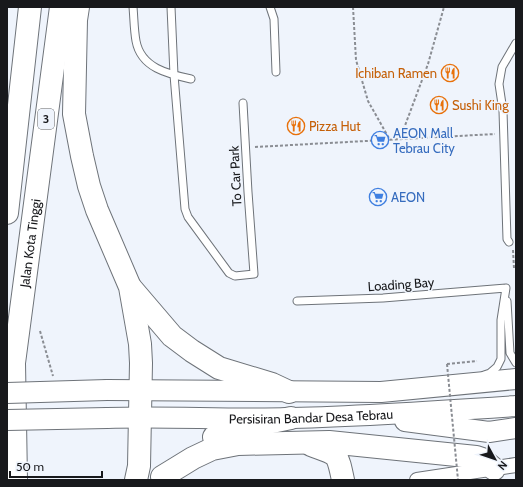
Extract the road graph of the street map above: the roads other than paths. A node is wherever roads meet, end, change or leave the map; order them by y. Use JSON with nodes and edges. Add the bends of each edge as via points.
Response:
{"nodes":[{"id":1,"x":61,"y":7,"type":"edge"},
{"id":2,"x":78,"y":7,"type":"edge"},
{"id":3,"x":133,"y":7,"type":"edge"},
{"id":4,"x":171,"y":7,"type":"edge"},
{"id":5,"x":270,"y":7,"type":"edge"},
{"id":6,"x":29,"y":16,"type":"edge"},
{"id":7,"x":516,"y":43,"type":"edge"},
{"id":8,"x":276,"y":72,"type":"dead end"},
{"id":9,"x":174,"y":76,"type":"junction"},
{"id":10,"x":191,"y":79,"type":"dead end"},
{"id":11,"x":7,"y":88,"type":"edge"},
{"id":12,"x":243,"y":103,"type":"dead end"},
{"id":13,"x":7,"y":213,"type":"edge"},
{"id":14,"x":508,"y":242,"type":"dead end"},
{"id":15,"x":130,"y":287,"type":"junction"},
{"id":16,"x":506,"y":288,"type":"junction"},
{"id":17,"x":297,"y":300,"type":"dead end"},
{"id":18,"x":516,"y":363,"type":"edge"},
{"id":19,"x":516,"y":379,"type":"edge"},
{"id":20,"x":460,"y":385,"type":"junction"},
{"id":21,"x":140,"y":391,"type":"junction"},
{"id":22,"x":289,"y":392,"type":"junction"},
{"id":23,"x":7,"y":393,"type":"edge"},
{"id":24,"x":516,"y":406,"type":"edge"},
{"id":25,"x":384,"y":414,"type":"junction"},
{"id":26,"x":139,"y":417,"type":"junction"},
{"id":27,"x":291,"y":418,"type":"junction"},
{"id":28,"x":7,"y":420,"type":"edge"},
{"id":29,"x":516,"y":428,"type":"edge"},
{"id":30,"x":302,"y":442,"type":"junction"},
{"id":31,"x":516,"y":466,"type":"edge"},
{"id":32,"x":495,"y":471,"type":"junction"},
{"id":33,"x":160,"y":479,"type":"edge"},
{"id":34,"x":16,"y":480,"type":"edge"},
{"id":35,"x":136,"y":480,"type":"edge"},
{"id":36,"x":343,"y":480,"type":"edge"},
{"id":37,"x":423,"y":480,"type":"edge"}],
"edges":[{"from":1,"to":34,"type":"highway","name":"Jalan Kota Tinggi","number":"3","via":[[14,363]]},
{"from":2,"to":15,"type":"highway","via":[[74,114],[89,186]]},
{"from":3,"to":9,"type":"lane","via":[[136,40],[144,58],[149,64]]},
{"from":4,"to":9,"type":"lane"},
{"from":5,"to":8,"type":"lane","via":[[274,19]]},
{"from":6,"to":11,"type":"highway"},
{"from":6,"to":13,"type":"highway","name":"Jalan Kota Tinggi","number":"3"},
{"from":7,"to":14,"type":"lane","via":[[502,67],[499,84],[503,111]]},
{"from":9,"to":10,"type":"lane"},
{"from":9,"to":12,"type":"lane","name":"To Car Park","via":[[185,209],[188,217],[229,273],[235,276],[254,274]]},
{"from":15,"to":21,"type":"highway","via":[[140,344]]},
{"from":15,"to":22,"type":"highway","via":[[172,336],[192,351],[219,368],[272,384]]},
{"from":16,"to":17,"type":"lane","name":"Loading Bay","via":[[383,298]]},
{"from":16,"to":18,"type":"lane","via":[[510,353]]},
{"from":16,"to":20,"type":"lane","via":[[501,320],[501,359],[497,367],[490,372]]},
{"from":19,"to":20,"type":"main road","name":"Persisiran Bandar Desa Tebrau"},
{"from":20,"to":22,"type":"main road","name":"Persisiran Bandar Desa Tebrau","via":[[382,392]]},
{"from":21,"to":22,"type":"main road","name":"Persisiran Bandar Desa Tebrau"},
{"from":21,"to":23,"type":"main road","name":"Persisiran Bandar Desa Tebrau","bridge":true},
{"from":21,"to":26,"type":"highway"},
{"from":24,"to":25,"type":"main road","name":"Persisiran Bandar Desa Tebrau"},
{"from":25,"to":27,"type":"main road","name":"Persisiran Bandar Desa Tebrau"},
{"from":25,"to":29,"type":"main road","via":[[409,423],[489,432]]},
{"from":26,"to":27,"type":"main road","name":"Persisiran Bandar Desa Tebrau"},
{"from":26,"to":28,"type":"main road","name":"Persisiran Bandar Desa Tebrau","bridge":true},
{"from":26,"to":35,"type":"highway","via":[[139,466]]},
{"from":27,"to":33,"type":"highway","via":[[229,431],[210,438],[187,453]]},
{"from":30,"to":32,"type":"highway","via":[[329,442],[476,457]]},
{"from":30,"to":33,"type":"highway","via":[[238,444],[212,449]]},
{"from":30,"to":36,"type":"highway","via":[[336,455]]},
{"from":31,"to":32,"type":"street"},
{"from":32,"to":37,"type":"street"}]}
